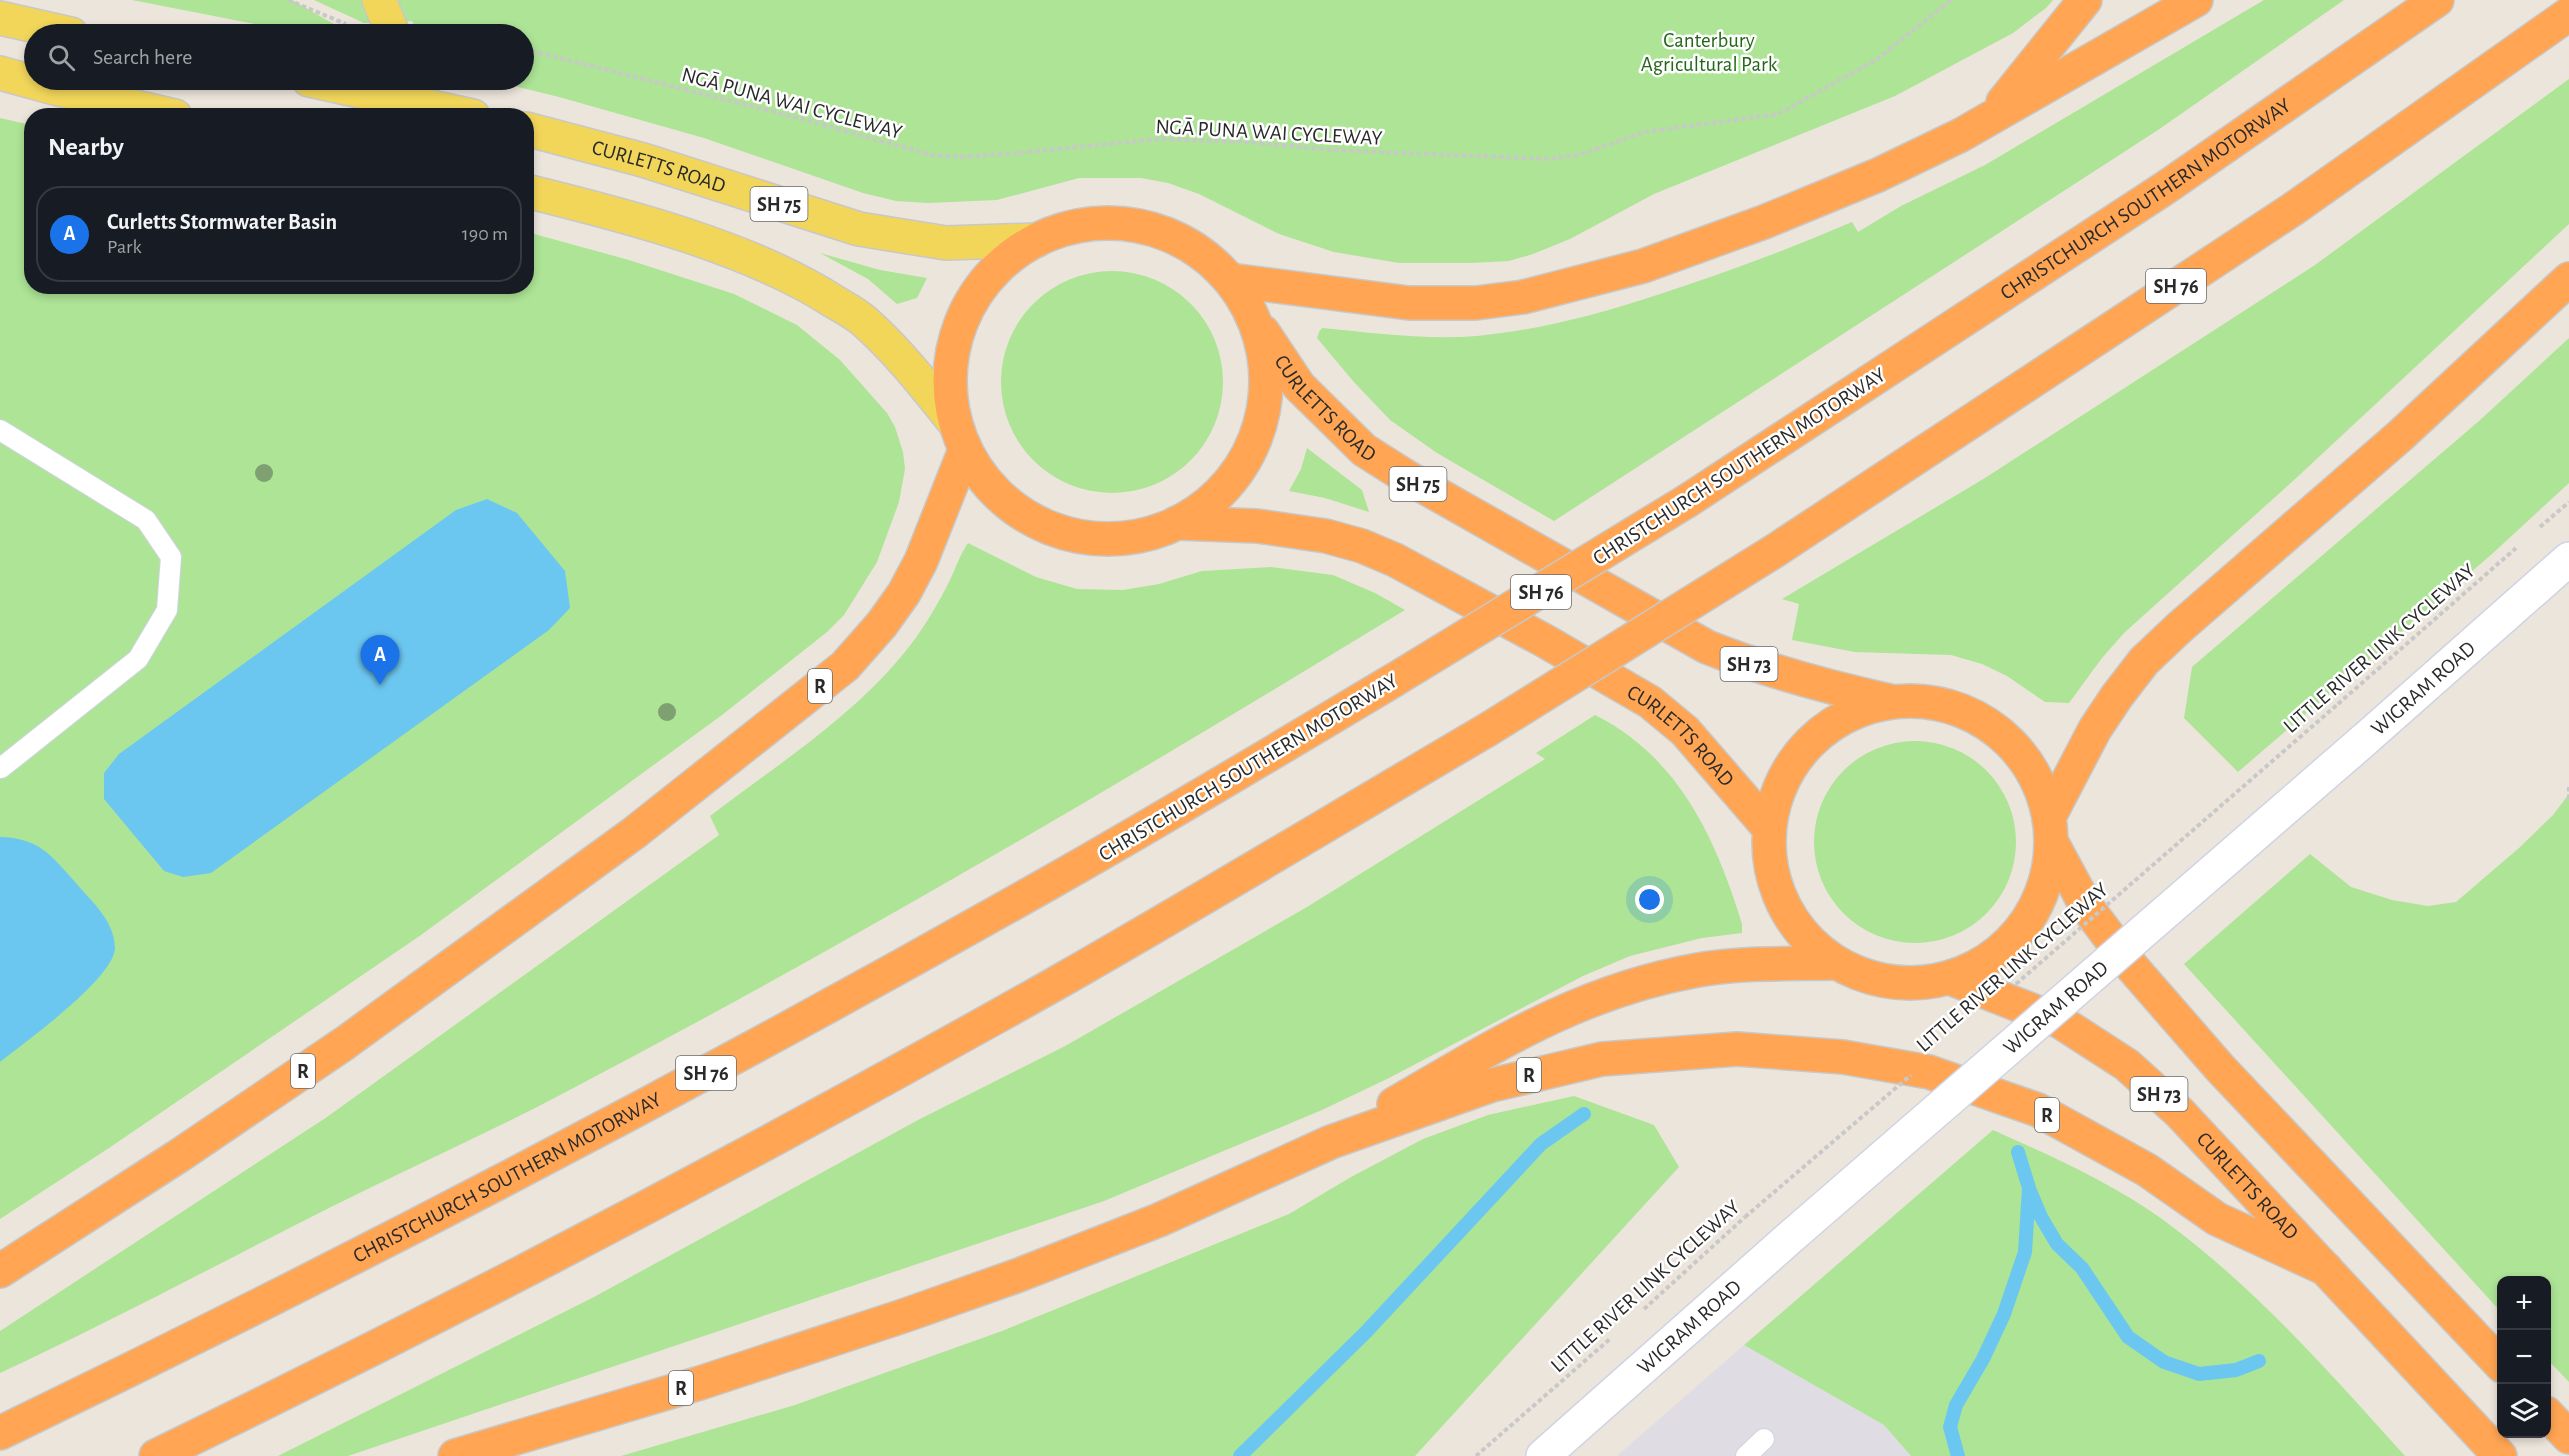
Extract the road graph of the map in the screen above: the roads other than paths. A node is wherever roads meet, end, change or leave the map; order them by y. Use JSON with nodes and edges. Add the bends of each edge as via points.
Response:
{"nodes":[{"id":1,"x":380,"y":0,"type":"edge"},
{"id":2,"x":2085,"y":0,"type":"edge"},
{"id":3,"x":2196,"y":0,"type":"edge"},
{"id":4,"x":2437,"y":0,"type":"edge"},
{"id":5,"x":2569,"y":14,"type":"edge"},
{"id":6,"x":0,"y":18,"type":"edge"},
{"id":7,"x":27,"y":24,"type":"edge"},
{"id":8,"x":389,"y":24,"type":"edge"},
{"id":9,"x":0,"y":73,"type":"edge"},
{"id":10,"x":24,"y":80,"type":"edge"},
{"id":11,"x":62,"y":90,"type":"edge"},
{"id":12,"x":356,"y":90,"type":"edge"},
{"id":13,"x":426,"y":90,"type":"edge"},
{"id":14,"x":140,"y":108,"type":"edge"},
{"id":15,"x":441,"y":108,"type":"joint"},
{"id":16,"x":1992,"y":116,"type":"junction"},
{"id":17,"x":534,"y":131,"type":"edge"},
{"id":18,"x":534,"y":193,"type":"edge"},
{"id":19,"x":1037,"y":240,"type":"junction"},
{"id":20,"x":2569,"y":279,"type":"edge"},
{"id":21,"x":1230,"y":280,"type":"junction"},
{"id":22,"x":1258,"y":326,"type":"junction"},
{"id":23,"x":0,"y":430,"type":"edge"},
{"id":24,"x":960,"y":436,"type":"junction"},
{"id":25,"x":1177,"y":523,"type":"junction"},
{"id":26,"x":2569,"y":559,"type":"edge"},
{"id":27,"x":1616,"y":596,"type":"joint"},
{"id":28,"x":1893,"y":701,"type":"junction"},
{"id":29,"x":1,"y":768,"type":"edge"},
{"id":30,"x":1768,"y":827,"type":"junction"},
{"id":31,"x":2051,"y":830,"type":"junction"},
{"id":32,"x":1836,"y":963,"type":"junction"},
{"id":33,"x":1950,"y":978,"type":"junction"},
{"id":34,"x":1330,"y":1142,"type":"junction"},
{"id":35,"x":2326,"y":1269,"type":"junction"},
{"id":36,"x":0,"y":1271,"type":"edge"},
{"id":37,"x":2497,"y":1361,"type":"edge"},
{"id":38,"x":2551,"y":1417,"type":"edge"},
{"id":39,"x":0,"y":1433,"type":"edge"},
{"id":40,"x":2569,"y":1437,"type":"edge"},
{"id":41,"x":1764,"y":1439,"type":"dead end"},
{"id":42,"x":156,"y":1456,"type":"edge"},
{"id":43,"x":455,"y":1456,"type":"edge"},
{"id":44,"x":1544,"y":1456,"type":"edge"},
{"id":45,"x":1746,"y":1456,"type":"edge"},
{"id":46,"x":2500,"y":1456,"type":"edge"}],
"edges":[{"from":1,"to":8,"type":"main road"},
{"from":2,"to":16,"type":"highway"},
{"from":3,"to":16,"type":"highway"},
{"from":4,"to":39,"type":"highway","name":"CHRISTCHURCH SOUTHERN MOTORWAY","number":"SH 76","bridge":true,"via":[[2156,195],[1687,501],[1055,880],[511,1178]]},
{"from":5,"to":42,"type":"highway","number":"SH 76","bridge":true,"via":[[2293,209],[1776,550],[1487,730],[1055,984],[743,1156],[336,1368]]},
{"from":6,"to":7,"type":"main road"},
{"from":9,"to":10,"type":"main road"},
{"from":11,"to":14,"type":"main road"},
{"from":12,"to":15,"type":"main road"},
{"from":13,"to":15,"type":"main road"},
{"from":16,"to":21,"type":"highway","via":[[1878,175],[1764,222],[1643,266],[1523,297],[1476,303],[1409,303]]},
{"from":17,"to":19,"type":"main road","name":"CURLETTS ROAD","number":"SH 75","via":[[643,160],[868,231],[945,243]]},
{"from":18,"to":24,"type":"main road","via":[[678,233],[805,283],[863,320],[914,372]]},
{"from":19,"to":21,"type":"highway","number":"SH 75","via":[[1070,227],[1106,223],[1141,226],[1174,237],[1204,255]]},
{"from":19,"to":24,"type":"highway","number":"R","via":[[1006,259],[982,285],[963,316],[952,350],[949,386]]},
{"from":20,"to":31,"type":"highway","via":[[2401,435],[2144,661],[2096,729]]},
{"from":21,"to":22,"type":"highway","number":"SH 75"},
{"from":22,"to":25,"type":"highway","via":[[1266,389],[1258,430],[1240,468],[1212,499]]},
{"from":22,"to":27,"type":"highway","name":"CURLETTS ROAD","number":"SH 75","via":[[1299,386],[1364,450]]},
{"from":23,"to":29,"type":"lane","via":[[146,520],[171,557],[167,610],[138,659]]},
{"from":24,"to":25,"type":"highway","via":[[981,477],[1003,499],[1056,530],[1117,539],[1148,534]]},
{"from":24,"to":36,"type":"highway","number":"R","via":[[921,561],[882,624],[845,666],[634,833],[345,1043]]},
{"from":25,"to":30,"type":"highway","name":"CURLETTS ROAD","via":[[1257,526],[1326,536],[1395,560],[1650,702],[1685,731]]},
{"from":26,"to":44,"type":"main road","name":"WIGRAM ROAD","bridge":true},
{"from":27,"to":28,"type":"highway","name":"CURLETTS ROAD","number":"SH 73","via":[[1707,647],[1753,666]]},
{"from":28,"to":30,"type":"highway","via":[[1848,715],[1809,742],[1781,782]]},
{"from":28,"to":31,"type":"highway","number":"SH 73","via":[[1936,703],[1976,717],[2011,742],[2036,776]]},
{"from":30,"to":32,"type":"highway","via":[[1770,867],[1782,905],[1805,938]]},
{"from":31,"to":33,"type":"highway","via":[[2047,879],[2033,912],[2011,941],[1983,963]]},
{"from":31,"to":37,"type":"highway","number":"SH 73","via":[[2086,906],[2132,967],[2220,1068]]},
{"from":32,"to":33,"type":"highway","via":[[1872,979],[1911,984]]},
{"from":32,"to":34,"type":"highway","via":[[1701,969],[1604,994],[1509,1037]]},
{"from":33,"to":35,"type":"highway","name":"CURLETTS ROAD","number":"SH 73","via":[[2059,1021],[2127,1065],[2180,1113]]},
{"from":34,"to":35,"type":"highway","number":"R","via":[[1492,1085],[1602,1059],[1737,1049],[1843,1057],[1929,1071],[2038,1110],[2147,1170],[2217,1219]]},
{"from":34,"to":43,"type":"highway","number":"R","via":[[1159,1220],[1007,1279],[700,1383]]},
{"from":35,"to":46,"type":"highway","name":"CURLETTS ROAD","number":"SH 73"},
{"from":38,"to":40,"type":"highway"},
{"from":41,"to":45,"type":"lane"}]}
